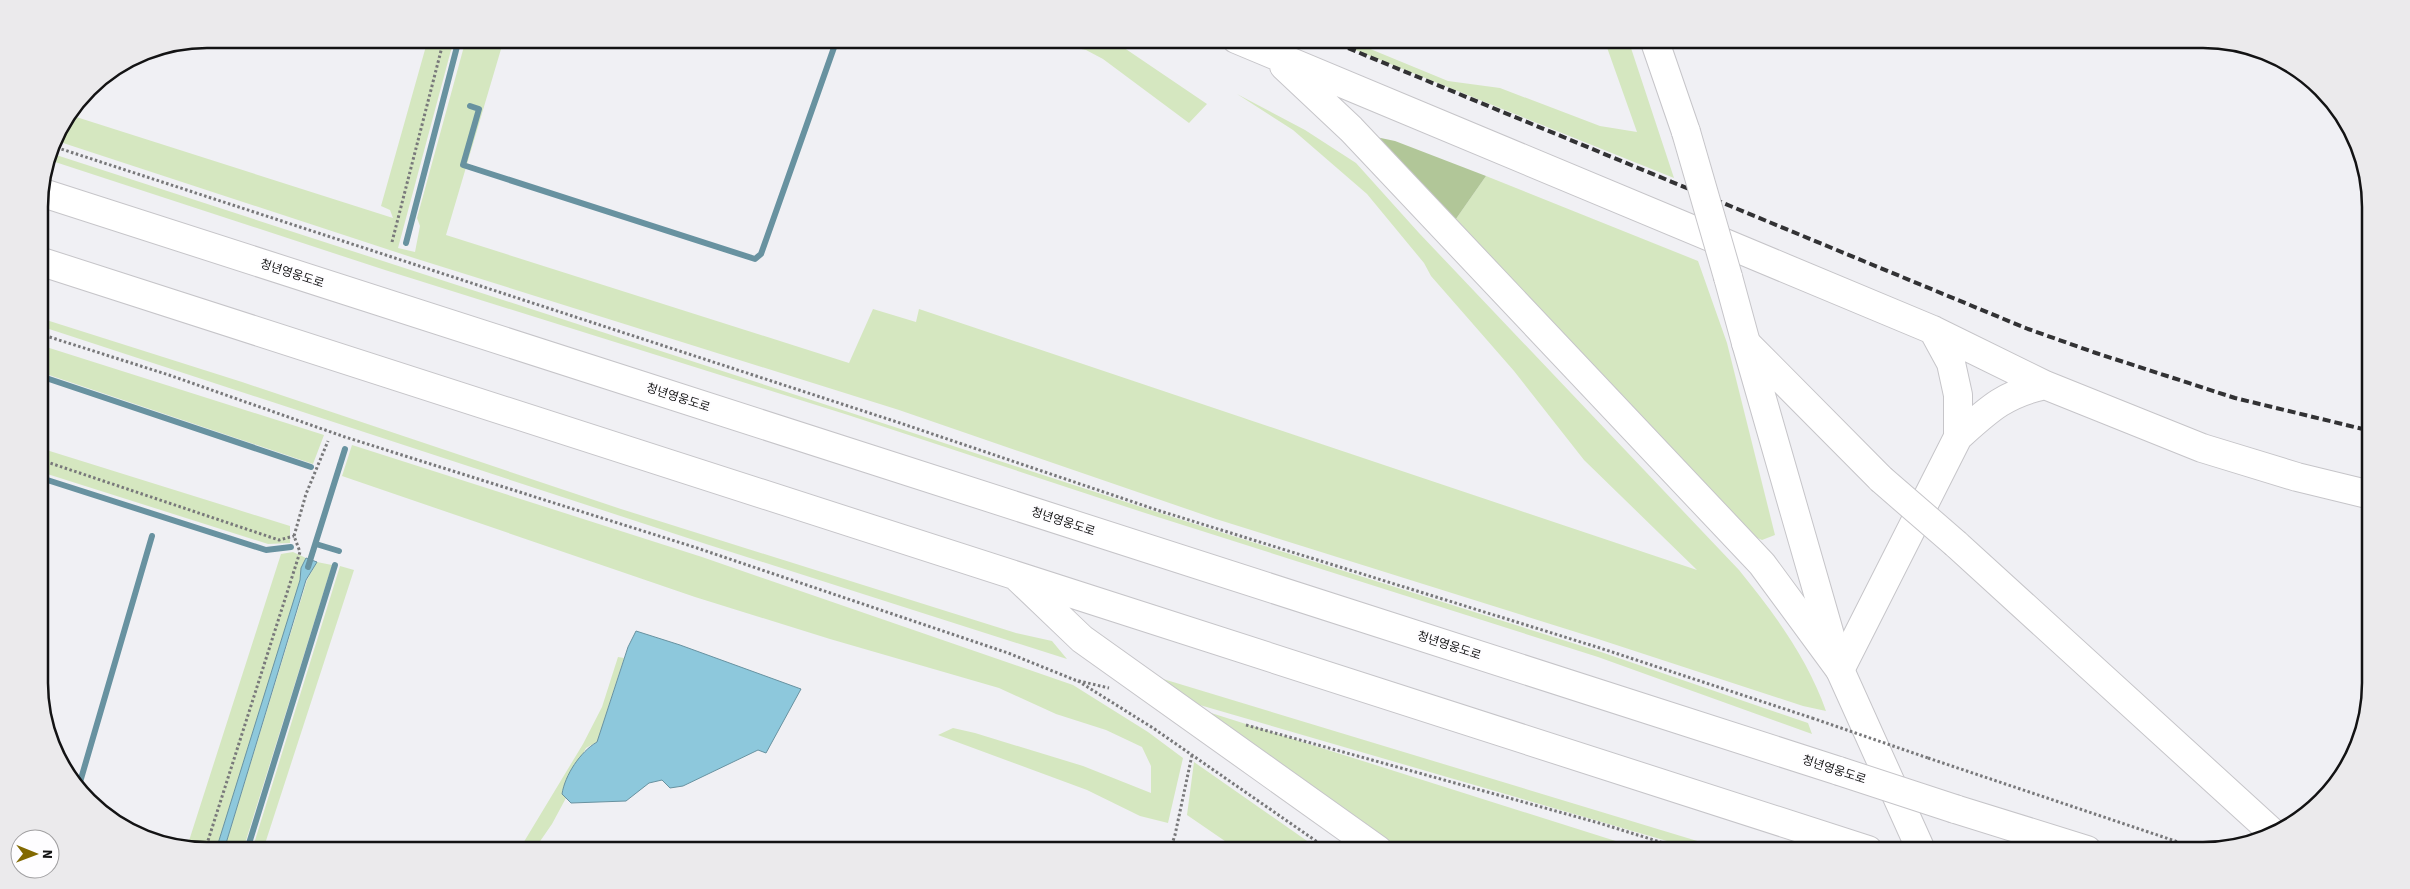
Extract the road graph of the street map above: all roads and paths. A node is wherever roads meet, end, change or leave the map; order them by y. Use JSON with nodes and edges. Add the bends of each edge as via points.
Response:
{"nodes":[{"id":1,"x":442,"y":48,"type":"edge"},
{"id":2,"x":1261,"y":48,"type":"edge"},
{"id":3,"x":1657,"y":48,"type":"edge"},
{"id":4,"x":1266,"y":50,"type":"junction"},
{"id":5,"x":59,"y":148,"type":"edge"},
{"id":6,"x":48,"y":195,"type":"edge"},
{"id":7,"x":392,"y":242,"type":"dead end"},
{"id":8,"x":48,"y":264,"type":"edge"},
{"id":9,"x":1933,"y":330,"type":"junction"},
{"id":10,"x":48,"y":337,"type":"edge"},
{"id":11,"x":1746,"y":343,"type":"junction"},
{"id":12,"x":2045,"y":385,"type":"junction"},
{"id":13,"x":1958,"y":437,"type":"junction"},
{"id":14,"x":328,"y":441,"type":"dead end"},
{"id":15,"x":48,"y":463,"type":"edge"},
{"id":16,"x":2362,"y":493,"type":"edge"},
{"id":17,"x":294,"y":536,"type":"junction"},
{"id":18,"x":1011,"y":572,"type":"junction"},
{"id":19,"x":1840,"y":670,"type":"junction"},
{"id":20,"x":1075,"y":680,"type":"junction"},
{"id":21,"x":1112,"y":689,"type":"dead end"},
{"id":22,"x":1243,"y":724,"type":"dead end"},
{"id":23,"x":1192,"y":755,"type":"junction"},
{"id":24,"x":2267,"y":828,"type":"edge"},
{"id":25,"x":1317,"y":841,"type":"edge"},
{"id":26,"x":1366,"y":841,"type":"edge"},
{"id":27,"x":1657,"y":841,"type":"edge"},
{"id":28,"x":1841,"y":841,"type":"edge"},
{"id":29,"x":1917,"y":841,"type":"edge"},
{"id":30,"x":2058,"y":841,"type":"edge"},
{"id":31,"x":2175,"y":841,"type":"edge"},
{"id":32,"x":208,"y":842,"type":"edge"},
{"id":33,"x":1173,"y":842,"type":"edge"}],
"edges":[{"from":1,"to":7,"type":"path"},
{"from":2,"to":4,"type":"main road"},
{"from":3,"to":11,"type":"main road","bridge":true,"via":[[1686,132]]},
{"from":4,"to":9,"type":"main road"},
{"from":4,"to":19,"type":"main road","via":[[1351,129],[1762,564]]},
{"from":5,"to":31,"type":"path","bridge":true,"via":[[882,416],[1157,510],[1581,642]]},
{"from":6,"to":30,"type":"main road","name":"청년영웅도로","bridge":true},
{"from":8,"to":18,"type":"main road"},
{"from":9,"to":12,"type":"main road"},
{"from":9,"to":13,"type":"main road","via":[[1951,364],[1958,395]]},
{"from":10,"to":20,"type":"path","via":[[345,437],[697,548],[1008,653]]},
{"from":11,"to":19,"type":"main road"},
{"from":11,"to":24,"type":"main road","bridge":true,"via":[[1881,479]]},
{"from":12,"to":13,"type":"main road","via":[[2020,391],[1988,410]]},
{"from":12,"to":16,"type":"main road","via":[[2202,448],[2297,478]]},
{"from":13,"to":19,"type":"main road"},
{"from":14,"to":17,"type":"path","via":[[306,494]]},
{"from":15,"to":17,"type":"path","via":[[279,540]]},
{"from":17,"to":32,"type":"path","via":[[300,552]]},
{"from":18,"to":26,"type":"main road","via":[[1082,639]]},
{"from":18,"to":28,"type":"main road"},
{"from":19,"to":29,"type":"main road"},
{"from":20,"to":21,"type":"path"},
{"from":20,"to":23,"type":"path"},
{"from":22,"to":27,"type":"path"},
{"from":23,"to":25,"type":"path"},
{"from":23,"to":33,"type":"path"}]}
